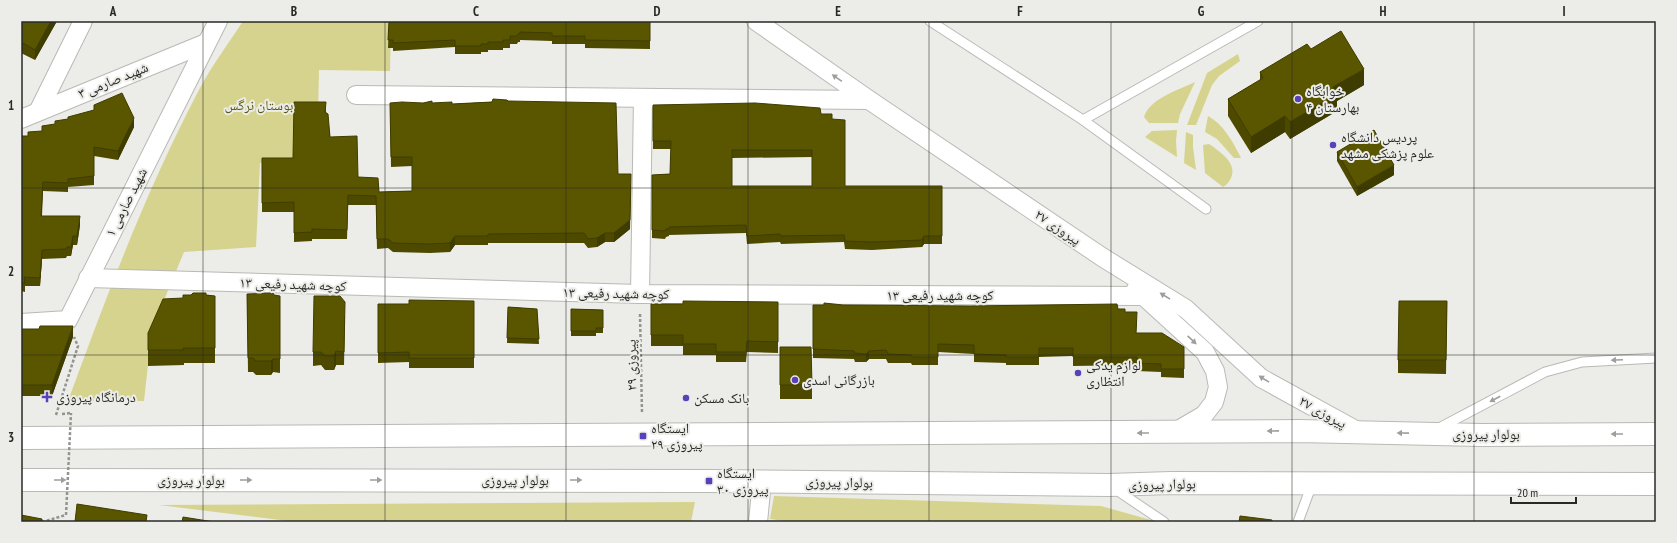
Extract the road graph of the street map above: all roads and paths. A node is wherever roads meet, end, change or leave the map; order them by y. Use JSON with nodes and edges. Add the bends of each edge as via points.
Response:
{"nodes":[{"id":1,"x":83,"y":21,"type":"edge"},
{"id":2,"x":218,"y":21,"type":"edge"},
{"id":3,"x":756,"y":21,"type":"edge"},
{"id":4,"x":930,"y":21,"type":"edge"},
{"id":5,"x":1258,"y":21,"type":"edge"},
{"id":6,"x":206,"y":42,"type":"junction"},
{"id":7,"x":356,"y":95,"type":"dead end"},
{"id":8,"x":643,"y":98,"type":"junction"},
{"id":9,"x":869,"y":100,"type":"junction"},
{"id":10,"x":39,"y":110,"type":"junction"},
{"id":11,"x":21,"y":119,"type":"edge"},
{"id":12,"x":1083,"y":120,"type":"junction"},
{"id":13,"x":1206,"y":209,"type":"dead end"},
{"id":14,"x":1102,"y":257,"type":"junction"},
{"id":15,"x":88,"y":278,"type":"junction"},
{"id":16,"x":640,"y":294,"type":"junction"},
{"id":17,"x":1145,"y":296,"type":"junction"},
{"id":18,"x":68,"y":320,"type":"junction"},
{"id":19,"x":21,"y":323,"type":"edge"},
{"id":20,"x":1656,"y":358,"type":"edge"},
{"id":21,"x":1175,"y":432,"type":"junction"},
{"id":22,"x":1359,"y":432,"type":"junction"},
{"id":23,"x":1429,"y":434,"type":"junction"},
{"id":24,"x":1656,"y":434,"type":"edge"},
{"id":25,"x":643,"y":436,"type":"junction"},
{"id":26,"x":21,"y":438,"type":"edge"},
{"id":27,"x":21,"y":480,"type":"edge"},
{"id":28,"x":762,"y":481,"type":"junction"},
{"id":29,"x":1313,"y":483,"type":"junction"},
{"id":30,"x":1656,"y":484,"type":"edge"},
{"id":31,"x":1108,"y":485,"type":"junction"},
{"id":32,"x":42,"y":522,"type":"edge"},
{"id":33,"x":758,"y":522,"type":"edge"},
{"id":34,"x":1164,"y":522,"type":"edge"},
{"id":35,"x":1298,"y":522,"type":"edge"}],
"edges":[{"from":1,"to":10,"type":"street"},
{"from":2,"to":6,"type":"street","name":"شهید صارمی ۱"},
{"from":9,"to":3,"type":"street","name":"پیروزی ۲۷","one_way":true},
{"from":4,"to":12,"type":"lane"},
{"from":5,"to":12,"type":"lane"},
{"from":6,"to":10,"type":"street","name":"شهید صارمی ۳"},
{"from":6,"to":15,"type":"street","name":"شهید صارمی ۱"},
{"from":7,"to":8,"type":"street"},
{"from":8,"to":9,"type":"street"},
{"from":8,"to":16,"type":"street"},
{"from":9,"to":14,"type":"street","name":"پیروزی ۲۷"},
{"from":10,"to":11,"type":"street","name":"شهید صارمی ۳"},
{"from":12,"to":13,"type":"lane"},
{"from":14,"to":17,"type":"street"},
{"from":22,"to":14,"type":"street","name":"پیروزی ۲۷","one_way":true,"via":[[1261,378],[1186,309]]},
{"from":15,"to":16,"type":"street","name":"کوچه شهید رفیعی ۱۳"},
{"from":15,"to":18,"type":"street","name":"شهید صارمی ۱"},
{"from":16,"to":17,"type":"street","name":"کوچه شهید رفیعی ۱۳"},
{"from":16,"to":25,"type":"path","name":"پیروزی ۲۹"},
{"from":17,"to":21,"type":"street","one_way":true,"via":[[1205,352],[1215,371],[1218,387],[1214,402],[1204,415]]},
{"from":18,"to":19,"type":"street"},
{"from":18,"to":32,"type":"path","bridge":true,"via":[[78,346],[55,416],[71,413],[66,515]]},
{"from":20,"to":23,"type":"lane","one_way":true,"via":[[1582,362],[1545,372]]},
{"from":22,"to":21,"type":"main road","name":"بولوار پیروزی","one_way":true},
{"from":21,"to":25,"type":"main road","name":"بولوار پیروزی","one_way":true},
{"from":23,"to":22,"type":"main road","name":"بولوار پیروزی","one_way":true},
{"from":24,"to":23,"type":"main road","name":"بولوار پیروزی","one_way":true},
{"from":25,"to":26,"type":"main road","name":"بولوار پیروزی"},
{"from":27,"to":28,"type":"main road","name":"بولوار پیروزی","one_way":true},
{"from":28,"to":31,"type":"main road","name":"بولوار پیروزی"},
{"from":28,"to":33,"type":"street"},
{"from":29,"to":30,"type":"main road","name":"بولوار پیروزی"},
{"from":29,"to":31,"type":"main road","name":"بولوار پیروزی"},
{"from":29,"to":35,"type":"lane"},
{"from":31,"to":34,"type":"lane"}]}
